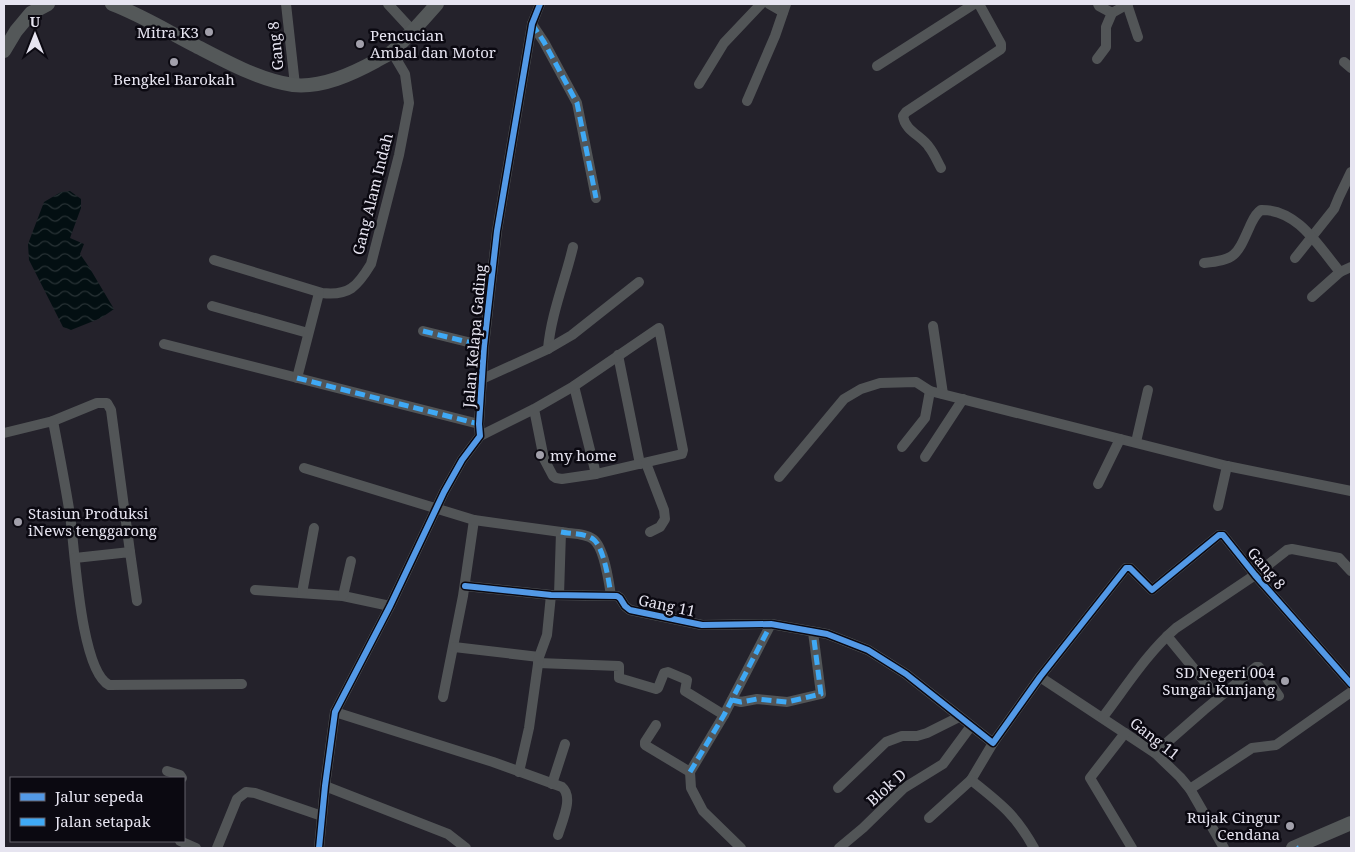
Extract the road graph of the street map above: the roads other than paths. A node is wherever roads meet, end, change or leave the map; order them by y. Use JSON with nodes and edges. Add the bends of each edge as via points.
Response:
{"nodes":[{"id":1,"x":112,"y":4,"type":"edge"},
{"id":2,"x":286,"y":4,"type":"edge"},
{"id":3,"x":388,"y":4,"type":"edge"},
{"id":4,"x":437,"y":4,"type":"edge"},
{"id":5,"x":540,"y":4,"type":"edge"},
{"id":6,"x":761,"y":4,"type":"edge"},
{"id":7,"x":769,"y":4,"type":"edge"},
{"id":8,"x":974,"y":4,"type":"edge"},
{"id":9,"x":979,"y":4,"type":"edge"},
{"id":10,"x":1098,"y":4,"type":"edge"},
{"id":11,"x":1128,"y":4,"type":"edge"},
{"id":12,"x":44,"y":5,"type":"edge"},
{"id":13,"x":785,"y":8,"type":"edge"},
{"id":14,"x":1112,"y":13,"type":"junction"},
{"id":15,"x":532,"y":24,"type":"junction"},
{"id":16,"x":412,"y":30,"type":"junction"},
{"id":17,"x":1138,"y":37,"type":"dead end"},
{"id":18,"x":4,"y":51,"type":"edge"},
{"id":19,"x":392,"y":52,"type":"junction"},
{"id":20,"x":1097,"y":59,"type":"dead end"},
{"id":21,"x":877,"y":66,"type":"dead end"},
{"id":22,"x":700,"y":84,"type":"dead end"},
{"id":23,"x":295,"y":85,"type":"junction"},
{"id":24,"x":747,"y":101,"type":"dead end"},
{"id":25,"x":941,"y":168,"type":"dead end"},
{"id":26,"x":1351,"y":172,"type":"edge"},
{"id":27,"x":596,"y":198,"type":"dead end"},
{"id":28,"x":1311,"y":237,"type":"junction"},
{"id":29,"x":573,"y":247,"type":"dead end"},
{"id":30,"x":1295,"y":258,"type":"dead end"},
{"id":31,"x":214,"y":260,"type":"dead end"},
{"id":32,"x":1204,"y":263,"type":"dead end"},
{"id":33,"x":1351,"y":267,"type":"edge"},
{"id":34,"x":1340,"y":272,"type":"junction"},
{"id":35,"x":639,"y":282,"type":"dead end"},
{"id":36,"x":320,"y":293,"type":"junction"},
{"id":37,"x":1312,"y":297,"type":"dead end"},
{"id":38,"x":212,"y":306,"type":"dead end"},
{"id":39,"x":933,"y":326,"type":"dead end"},
{"id":40,"x":423,"y":331,"type":"dead end"},
{"id":41,"x":308,"y":333,"type":"junction"},
{"id":42,"x":164,"y":344,"type":"dead end"},
{"id":43,"x":484,"y":346,"type":"junction"},
{"id":44,"x":548,"y":349,"type":"junction"},
{"id":45,"x":618,"y":355,"type":"junction"},
{"id":46,"x":297,"y":378,"type":"junction"},
{"id":47,"x":482,"y":379,"type":"junction"},
{"id":48,"x":574,"y":386,"type":"junction"},
{"id":49,"x":1148,"y":390,"type":"dead end"},
{"id":50,"x":930,"y":391,"type":"junction"},
{"id":51,"x":943,"y":394,"type":"junction"},
{"id":52,"x":963,"y":399,"type":"junction"},
{"id":53,"x":534,"y":409,"type":"junction"},
{"id":54,"x":53,"y":421,"type":"junction"},
{"id":55,"x":479,"y":424,"type":"junction"},
{"id":56,"x":4,"y":433,"type":"edge"},
{"id":57,"x":480,"y":436,"type":"junction"},
{"id":58,"x":1120,"y":439,"type":"junction"},
{"id":59,"x":1136,"y":442,"type":"junction"},
{"id":60,"x":902,"y":448,"type":"dead end"},
{"id":61,"x":925,"y":457,"type":"dead end"},
{"id":62,"x":643,"y":463,"type":"junction"},
{"id":63,"x":1227,"y":466,"type":"junction"},
{"id":64,"x":304,"y":468,"type":"dead end"},
{"id":65,"x":596,"y":474,"type":"junction"},
{"id":66,"x":779,"y":477,"type":"dead end"},
{"id":67,"x":1098,"y":484,"type":"dead end"},
{"id":68,"x":1351,"y":492,"type":"edge"},
{"id":69,"x":1218,"y":506,"type":"dead end"},
{"id":70,"x":437,"y":509,"type":"junction"},
{"id":71,"x":474,"y":520,"type":"junction"},
{"id":72,"x":314,"y":528,"type":"dead end"},
{"id":73,"x":561,"y":532,"type":"junction"},
{"id":74,"x":650,"y":532,"type":"dead end"},
{"id":75,"x":130,"y":552,"type":"junction"},
{"id":76,"x":75,"y":558,"type":"junction"},
{"id":77,"x":351,"y":561,"type":"dead end"},
{"id":78,"x":1351,"y":571,"type":"edge"},
{"id":79,"x":1255,"y":575,"type":"junction"},
{"id":80,"x":465,"y":586,"type":"junction"},
{"id":81,"x":255,"y":590,"type":"dead end"},
{"id":82,"x":302,"y":593,"type":"junction"},
{"id":83,"x":555,"y":595,"type":"junction"},
{"id":84,"x":343,"y":596,"type":"junction"},
{"id":85,"x":611,"y":596,"type":"junction"},
{"id":86,"x":136,"y":601,"type":"dead end"},
{"id":87,"x":390,"y":606,"type":"junction"},
{"id":88,"x":771,"y":624,"type":"junction"},
{"id":89,"x":813,"y":632,"type":"junction"},
{"id":90,"x":1167,"y":636,"type":"junction"},
{"id":91,"x":454,"y":647,"type":"junction"},
{"id":92,"x":539,"y":660,"type":"junction"},
{"id":93,"x":1040,"y":677,"type":"junction"},
{"id":94,"x":242,"y":684,"type":"dead end"},
{"id":95,"x":1351,"y":684,"type":"edge"},
{"id":96,"x":1351,"y":692,"type":"edge"},
{"id":97,"x":1279,"y":696,"type":"dead end"},
{"id":98,"x":443,"y":697,"type":"dead end"},
{"id":99,"x":1218,"y":698,"type":"junction"},
{"id":100,"x":732,"y":700,"type":"junction"},
{"id":101,"x":335,"y":712,"type":"junction"},
{"id":102,"x":724,"y":715,"type":"junction"},
{"id":103,"x":959,"y":717,"type":"junction"},
{"id":104,"x":1103,"y":718,"type":"junction"},
{"id":105,"x":656,"y":725,"type":"dead end"},
{"id":106,"x":971,"y":726,"type":"junction"},
{"id":107,"x":1125,"y":733,"type":"junction"},
{"id":108,"x":993,"y":743,"type":"junction"},
{"id":109,"x":565,"y":744,"type":"dead end"},
{"id":110,"x":1155,"y":754,"type":"junction"},
{"id":111,"x":167,"y":771,"type":"dead end"},
{"id":112,"x":519,"y":772,"type":"junction"},
{"id":113,"x":690,"y":772,"type":"junction"},
{"id":114,"x":181,"y":777,"type":"edge"},
{"id":115,"x":971,"y":780,"type":"junction"},
{"id":116,"x":552,"y":784,"type":"junction"},
{"id":117,"x":325,"y":786,"type":"junction"},
{"id":118,"x":838,"y":788,"type":"dead end"},
{"id":119,"x":1190,"y":789,"type":"junction"},
{"id":120,"x":322,"y":816,"type":"junction"},
{"id":121,"x":929,"y":818,"type":"dead end"},
{"id":122,"x":1351,"y":822,"type":"edge"},
{"id":123,"x":558,"y":835,"type":"dead end"},
{"id":124,"x":182,"y":842,"type":"edge"},
{"id":125,"x":321,"y":847,"type":"edge"},
{"id":126,"x":196,"y":848,"type":"edge"},
{"id":127,"x":217,"y":848,"type":"edge"},
{"id":128,"x":466,"y":848,"type":"edge"},
{"id":129,"x":741,"y":848,"type":"edge"},
{"id":130,"x":839,"y":848,"type":"edge"},
{"id":131,"x":1034,"y":848,"type":"edge"},
{"id":132,"x":1132,"y":848,"type":"edge"},
{"id":133,"x":1224,"y":848,"type":"edge"},
{"id":134,"x":1295,"y":848,"type":"edge"}],
"edges":[{"from":1,"to":23,"type":"main road","via":[[134,12],[241,68]]},
{"from":2,"to":23,"type":"street","name":"Gang 8"},
{"from":3,"to":16,"type":"street"},
{"from":4,"to":16,"type":"main road"},
{"from":5,"to":15,"type":"street","name":"Jalan Kelapa Gading"},
{"from":6,"to":22,"type":"street","via":[[724,43]]},
{"from":7,"to":13,"type":"street"},
{"from":8,"to":21,"type":"street"},
{"from":9,"to":25,"type":"street","via":[[1001,49],[903,116],[910,129],[929,146]]},
{"from":10,"to":14,"type":"street"},
{"from":11,"to":14,"type":"street"},
{"from":11,"to":17,"type":"street"},
{"from":12,"to":18,"type":"main road","via":[[31,13]]},
{"from":13,"to":24,"type":"street"},
{"from":14,"to":20,"type":"street","via":[[1106,27],[1106,47]]},
{"from":15,"to":27,"type":"street","via":[[577,103]]},
{"from":15,"to":43,"type":"street","name":"Jalan Kelapa Gading","via":[[498,222]]},
{"from":16,"to":19,"type":"main road"},
{"from":19,"to":23,"type":"main road","via":[[335,80]]},
{"from":19,"to":36,"type":"street","name":"Gang Alam Indah","via":[[405,74],[409,103],[399,155],[370,264],[351,290],[336,295]]},
{"from":26,"to":28,"type":"street","via":[[1334,209]]},
{"from":28,"to":30,"type":"street"},
{"from":28,"to":32,"type":"street","via":[[1293,220],[1278,212],[1261,210],[1252,221],[1239,251],[1222,261]]},
{"from":28,"to":34,"type":"street"},
{"from":29,"to":44,"type":"street","via":[[554,314]]},
{"from":31,"to":36,"type":"street","name":"Gang Alam Indah"},
{"from":33,"to":34,"type":"street"},
{"from":34,"to":37,"type":"street"},
{"from":35,"to":44,"type":"street","via":[[579,330]]},
{"from":36,"to":41,"type":"street"},
{"from":38,"to":41,"type":"street"},
{"from":39,"to":51,"type":"street"},
{"from":40,"to":43,"type":"street"},
{"from":41,"to":46,"type":"street"},
{"from":42,"to":46,"type":"street"},
{"from":43,"to":47,"type":"street","name":"Jalan Kelapa Gading"},
{"from":44,"to":47,"type":"street"},
{"from":45,"to":48,"type":"street"},
{"from":45,"to":62,"type":"street"},
{"from":45,"to":62,"type":"street","via":[[659,328],[683,450],[679,456]]},
{"from":46,"to":55,"type":"street"},
{"from":47,"to":55,"type":"street","name":"Jalan Kelapa Gading"},
{"from":48,"to":53,"type":"street"},
{"from":48,"to":65,"type":"street"},
{"from":49,"to":59,"type":"street"},
{"from":50,"to":51,"type":"street"},
{"from":50,"to":60,"type":"street","via":[[925,418]]},
{"from":50,"to":66,"type":"street","via":[[916,382],[880,383],[861,389],[844,399]]},
{"from":51,"to":52,"type":"street"},
{"from":52,"to":58,"type":"street"},
{"from":52,"to":61,"type":"street"},
{"from":53,"to":57,"type":"street"},
{"from":53,"to":65,"type":"street","via":[[544,459],[553,476],[562,479]]},
{"from":54,"to":56,"type":"street"},
{"from":54,"to":75,"type":"street","via":[[97,403],[107,403],[111,410]]},
{"from":54,"to":76,"type":"street"},
{"from":55,"to":57,"type":"street","name":"Jalan Kelapa Gading"},
{"from":57,"to":70,"type":"street","via":[[462,460]]},
{"from":58,"to":59,"type":"street"},
{"from":58,"to":67,"type":"street"},
{"from":59,"to":63,"type":"street"},
{"from":62,"to":65,"type":"street"},
{"from":62,"to":74,"type":"street","via":[[665,519],[660,527]]},
{"from":63,"to":68,"type":"street"},
{"from":63,"to":69,"type":"street"},
{"from":64,"to":70,"type":"street"},
{"from":70,"to":71,"type":"street"},
{"from":70,"to":87,"type":"street"},
{"from":71,"to":73,"type":"street"},
{"from":71,"to":80,"type":"street"},
{"from":72,"to":82,"type":"street"},
{"from":73,"to":83,"type":"street"},
{"from":73,"to":85,"type":"street","via":[[588,536],[597,544]]},
{"from":75,"to":76,"type":"street"},
{"from":75,"to":86,"type":"street"},
{"from":76,"to":94,"type":"street","via":[[79,602],[93,662],[104,682],[110,685]]},
{"from":77,"to":84,"type":"street"},
{"from":78,"to":79,"type":"street","via":[[1339,558],[1292,549]]},
{"from":79,"to":90,"type":"street"},
{"from":79,"to":93,"type":"street","name":"Gang 8","via":[[1224,535],[1151,590],[1130,568],[1126,568]]},
{"from":79,"to":95,"type":"street","name":"Gang 8"},
{"from":80,"to":83,"type":"street"},
{"from":80,"to":91,"type":"street"},
{"from":81,"to":82,"type":"street"},
{"from":82,"to":84,"type":"street"},
{"from":83,"to":85,"type":"street"},
{"from":83,"to":92,"type":"street","via":[[548,635]]},
{"from":84,"to":87,"type":"street"},
{"from":85,"to":88,"type":"street","name":"Gang 11","via":[[620,598],[630,610],[702,625]]},
{"from":87,"to":101,"type":"street"},
{"from":88,"to":89,"type":"street","name":"Gang 11"},
{"from":88,"to":100,"type":"street"},
{"from":89,"to":100,"type":"street","via":[[821,694],[787,702],[757,698],[741,702]]},
{"from":89,"to":103,"type":"street","name":"Gang 11","via":[[868,650],[906,674]]},
{"from":90,"to":99,"type":"street"},
{"from":90,"to":104,"type":"street"},
{"from":91,"to":92,"type":"street"},
{"from":91,"to":98,"type":"street"},
{"from":92,"to":102,"type":"street","via":[[619,666],[619,678],[656,688],[667,672],[687,680],[685,691]]},
{"from":92,"to":112,"type":"street"},
{"from":93,"to":104,"type":"street","name":"Gang 11"},
{"from":93,"to":108,"type":"street"},
{"from":96,"to":119,"type":"street","via":[[1276,744],[1252,748]]},
{"from":97,"to":99,"type":"street","via":[[1258,667]]},
{"from":99,"to":110,"type":"street"},
{"from":100,"to":102,"type":"street"},
{"from":101,"to":112,"type":"street"},
{"from":101,"to":117,"type":"street"},
{"from":102,"to":113,"type":"street"},
{"from":103,"to":106,"type":"street","name":"Gang 11"},
{"from":103,"to":118,"type":"street","via":[[927,733],[886,742]]},
{"from":104,"to":107,"type":"street","name":"Gang 11"},
{"from":105,"to":113,"type":"street","via":[[645,745]]},
{"from":106,"to":108,"type":"street","name":"Gang 11"},
{"from":106,"to":130,"type":"street","name":"Blok D","via":[[943,764],[904,788]]},
{"from":107,"to":110,"type":"street","name":"Gang 11"},
{"from":107,"to":132,"type":"street","via":[[1090,780]]},
{"from":108,"to":115,"type":"street"},
{"from":109,"to":116,"type":"street"},
{"from":110,"to":119,"type":"street","name":"Gang 11"},
{"from":111,"to":114,"type":"street"},
{"from":112,"to":116,"type":"street"},
{"from":113,"to":129,"type":"street","via":[[691,788],[703,811]]},
{"from":115,"to":121,"type":"street"},
{"from":115,"to":131,"type":"street","via":[[1006,809],[1023,828]]},
{"from":116,"to":123,"type":"street","via":[[564,789],[568,795]]},
{"from":117,"to":120,"type":"street"},
{"from":117,"to":128,"type":"street","via":[[448,834]]},
{"from":119,"to":133,"type":"street","name":"Gang 11"},
{"from":120,"to":125,"type":"street"},
{"from":120,"to":127,"type":"street","via":[[246,792],[237,799]]},
{"from":122,"to":134,"type":"main road"},
{"from":124,"to":126,"type":"street"}]}
